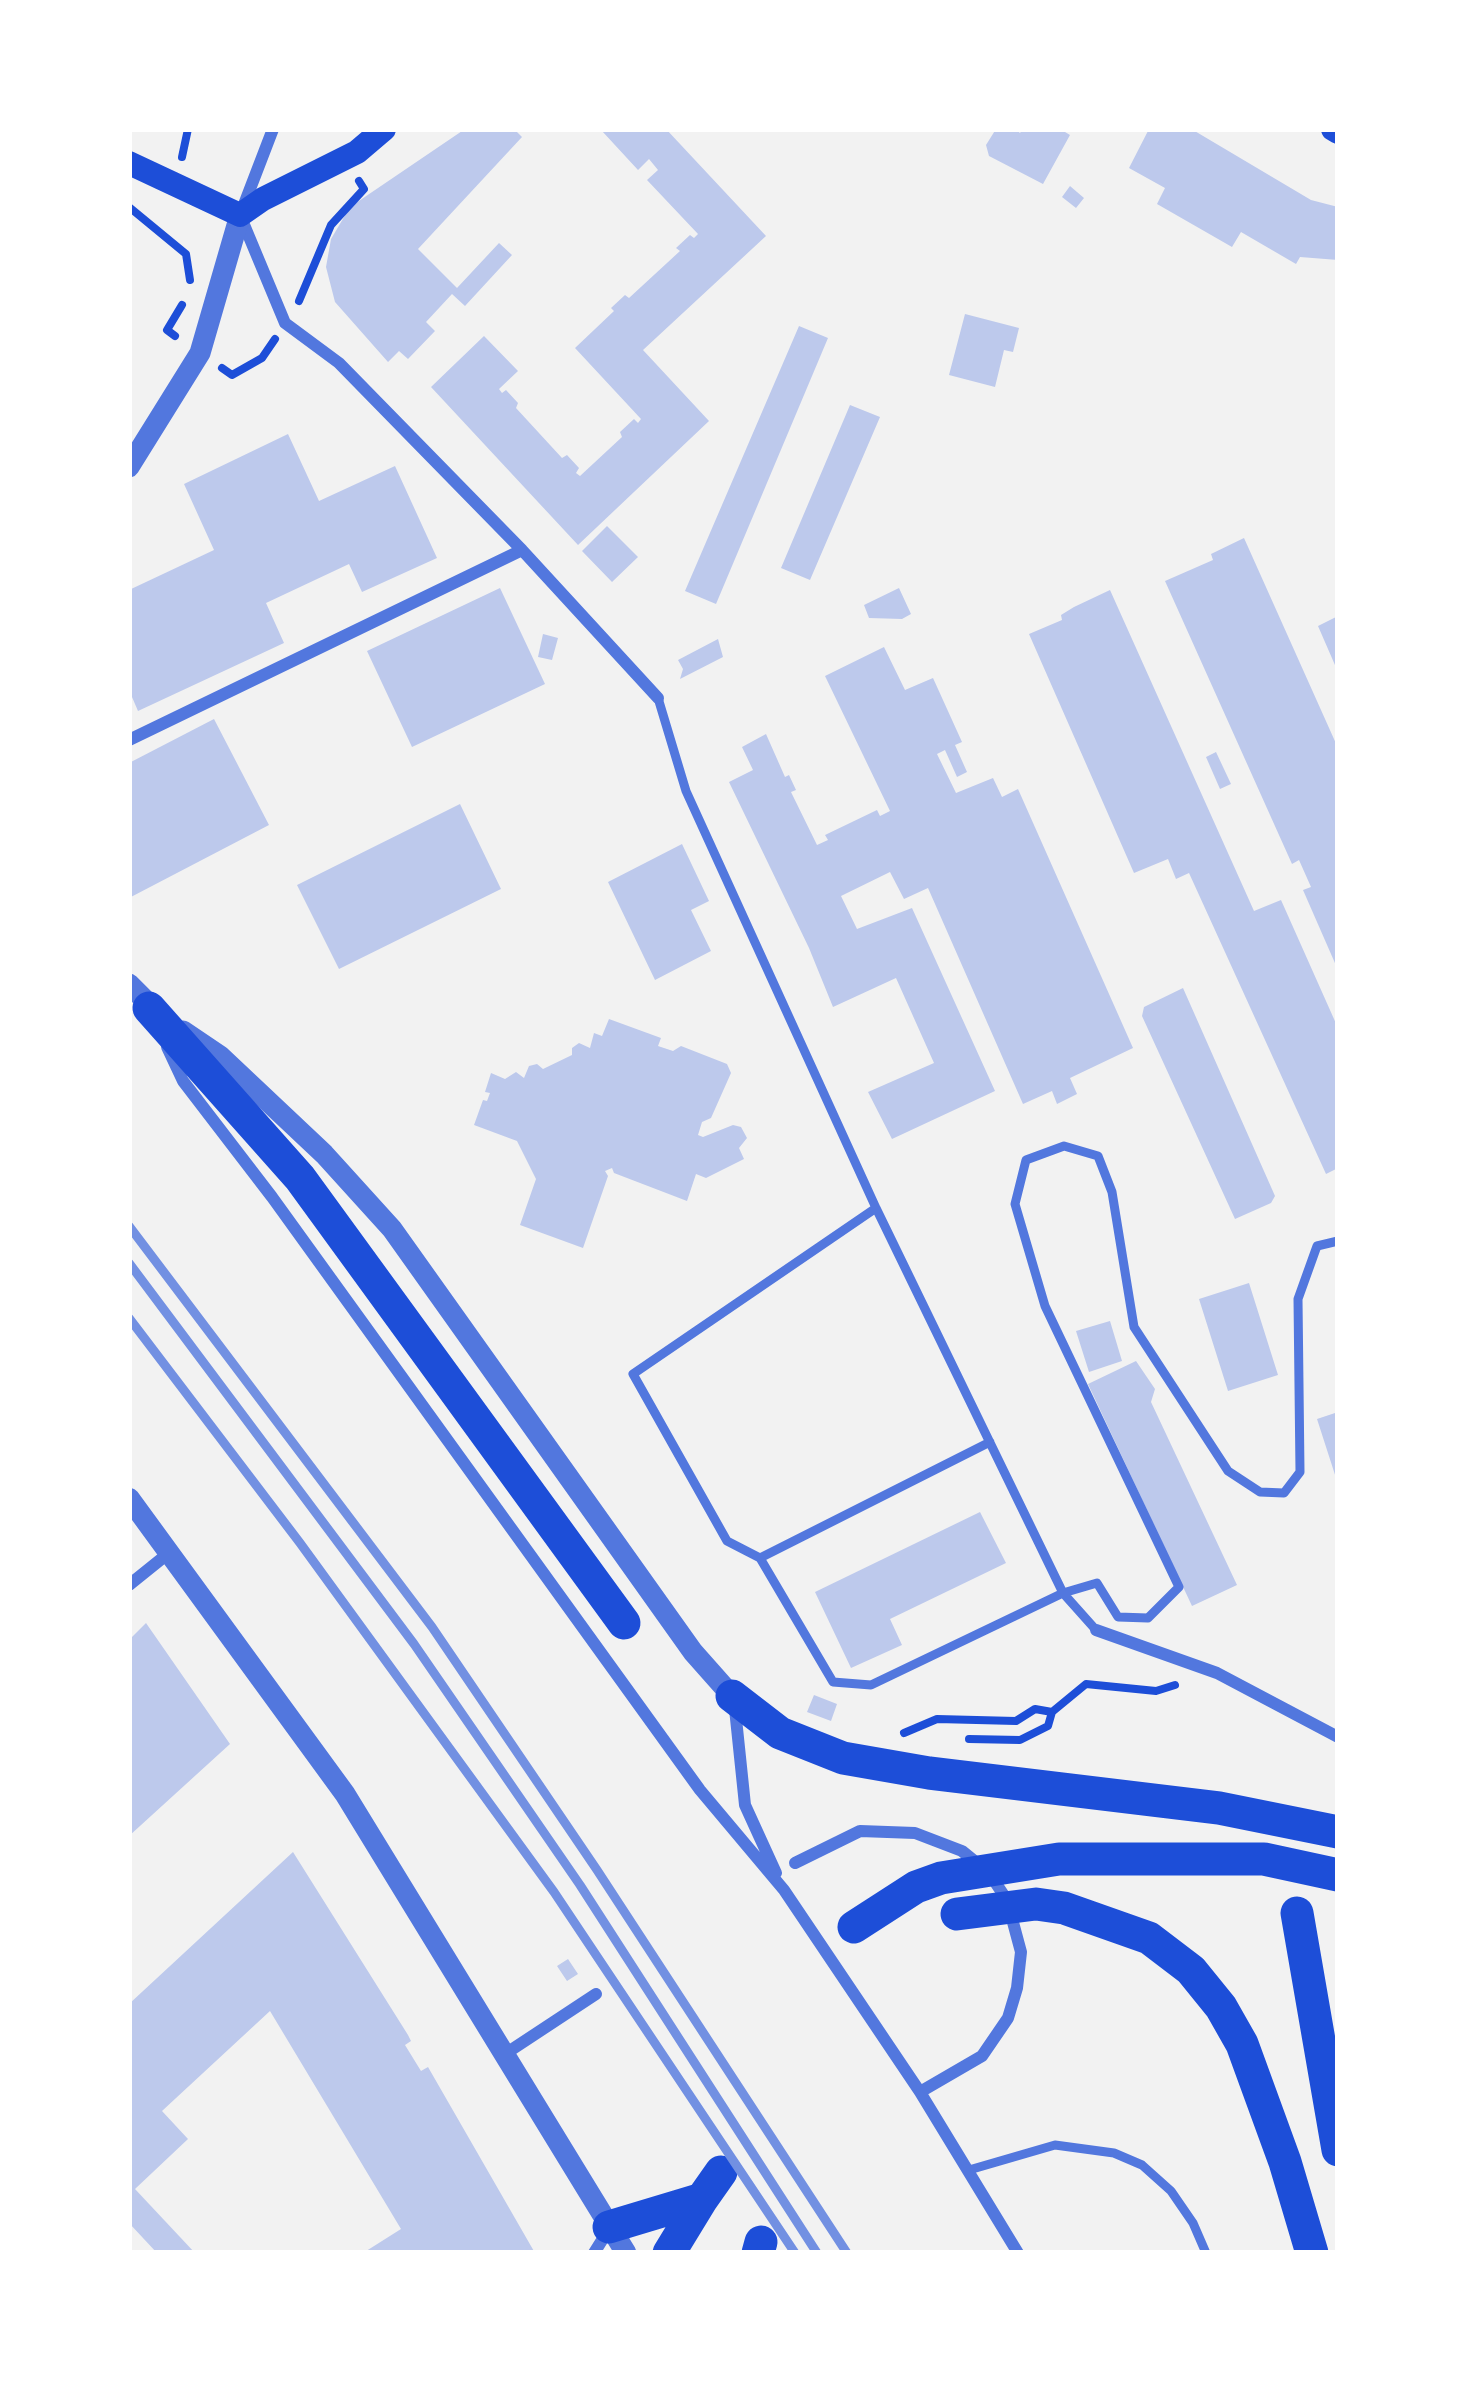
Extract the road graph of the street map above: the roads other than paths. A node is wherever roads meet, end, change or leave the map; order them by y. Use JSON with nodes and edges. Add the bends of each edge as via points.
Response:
{"nodes":[{"id":1,"x":273,"y":129,"type":"edge"},
{"id":2,"x":384,"y":129,"type":"edge"},
{"id":3,"x":129,"y":163,"type":"edge"},
{"id":4,"x":239,"y":215,"type":"junction"},
{"id":5,"x":129,"y":467,"type":"edge"},
{"id":6,"x":522,"y":550,"type":"junction"},
{"id":7,"x":658,"y":698,"type":"joint"},
{"id":8,"x":129,"y":740,"type":"edge"},
{"id":9,"x":139,"y":996,"type":"edge"},
{"id":10,"x":876,"y":1208,"type":"junction"},
{"id":11,"x":1338,"y":1241,"type":"edge"},
{"id":12,"x":990,"y":1442,"type":"junction"},
{"id":13,"x":129,"y":1498,"type":"edge"},
{"id":14,"x":170,"y":1552,"type":"junction"},
{"id":15,"x":760,"y":1558,"type":"junction"},
{"id":16,"x":129,"y":1585,"type":"edge"},
{"id":17,"x":1063,"y":1593,"type":"junction"},
{"id":18,"x":624,"y":1623,"type":"dead end"},
{"id":19,"x":1096,"y":1630,"type":"joint"},
{"id":20,"x":732,"y":1696,"type":"junction"},
{"id":21,"x":1338,"y":1737,"type":"edge"},
{"id":22,"x":1338,"y":1832,"type":"edge"},
{"id":23,"x":795,"y":1862,"type":"dead end"},
{"id":24,"x":1338,"y":1875,"type":"edge"},
{"id":25,"x":784,"y":1890,"type":"junction"},
{"id":26,"x":1297,"y":1913,"type":"dead end"},
{"id":27,"x":957,"y":1914,"type":"dead end"},
{"id":28,"x":854,"y":1927,"type":"dead end"},
{"id":29,"x":596,"y":1994,"type":"dead end"},
{"id":30,"x":505,"y":2054,"type":"junction"},
{"id":31,"x":920,"y":2092,"type":"junction"},
{"id":32,"x":1338,"y":2150,"type":"edge"},
{"id":33,"x":969,"y":2170,"type":"junction"},
{"id":34,"x":610,"y":2244,"type":"edge"},
{"id":35,"x":669,"y":2253,"type":"edge"},
{"id":36,"x":1018,"y":2253,"type":"edge"},
{"id":37,"x":1206,"y":2253,"type":"edge"},
{"id":38,"x":1312,"y":2253,"type":"edge"}],
"edges":[{"from":1,"to":4,"type":"street"},
{"from":2,"to":4,"type":"main road","via":[[357,152]]},
{"from":3,"to":4,"type":"main road"},
{"from":4,"to":5,"type":"street","via":[[200,353]]},
{"from":4,"to":6,"type":"street","via":[[285,323],[339,363]]},
{"from":6,"to":7,"type":"street"},
{"from":6,"to":8,"type":"street"},
{"from":7,"to":10,"type":"lane","via":[[686,791]]},
{"from":9,"to":18,"type":"highway","via":[[299,1178]]},
{"from":9,"to":20,"type":"street","via":[[220,1056],[392,1229]]},
{"from":9,"to":25,"type":"street","via":[[183,1081],[700,1790]]},
{"from":10,"to":12,"type":"lane"},
{"from":10,"to":15,"type":"lane","via":[[633,1374],[727,1541]]},
{"from":11,"to":17,"type":"lane","via":[[1317,1246],[1298,1299],[1300,1472],[1284,1493],[1260,1492],[1228,1471],[1134,1327],[1112,1192],[1098,1156],[1064,1146],[1026,1160],[1015,1204],[1045,1306],[1179,1587],[1148,1618],[1118,1617],[1096,1583]]},
{"from":12,"to":15,"type":"lane"},
{"from":12,"to":17,"type":"lane"},
{"from":13,"to":14,"type":"street"},
{"from":14,"to":16,"type":"street"},
{"from":14,"to":30,"type":"street","via":[[345,1794]]},
{"from":15,"to":17,"type":"lane","via":[[833,1682],[871,1685]]},
{"from":17,"to":19,"type":"lane"},
{"from":19,"to":21,"type":"street","via":[[1217,1673]]},
{"from":20,"to":22,"type":"highway","via":[[791,1739],[862,1762],[1219,1808]]},
{"from":20,"to":25,"type":"street","via":[[745,1805]]},
{"from":23,"to":31,"type":"street","via":[[860,1832],[897,1830],[948,1844],[998,1886],[1022,1952],[1014,2002],[997,2038],[970,2065]]},
{"from":24,"to":28,"type":"highway","via":[[1264,1859],[1059,1859],[941,1878]]},
{"from":25,"to":31,"type":"street"},
{"from":26,"to":32,"type":"highway"},
{"from":27,"to":38,"type":"highway","via":[[1064,1907],[1149,1938],[1191,1970],[1242,2044]]},
{"from":29,"to":30,"type":"street"},
{"from":30,"to":34,"type":"street"},
{"from":31,"to":33,"type":"street"},
{"from":33,"to":36,"type":"street"},
{"from":33,"to":37,"type":"lane","via":[[1055,2145],[1114,2153],[1171,2191]]},
{"from":34,"to":35,"type":"highway","via":[[712,2186]]}]}
